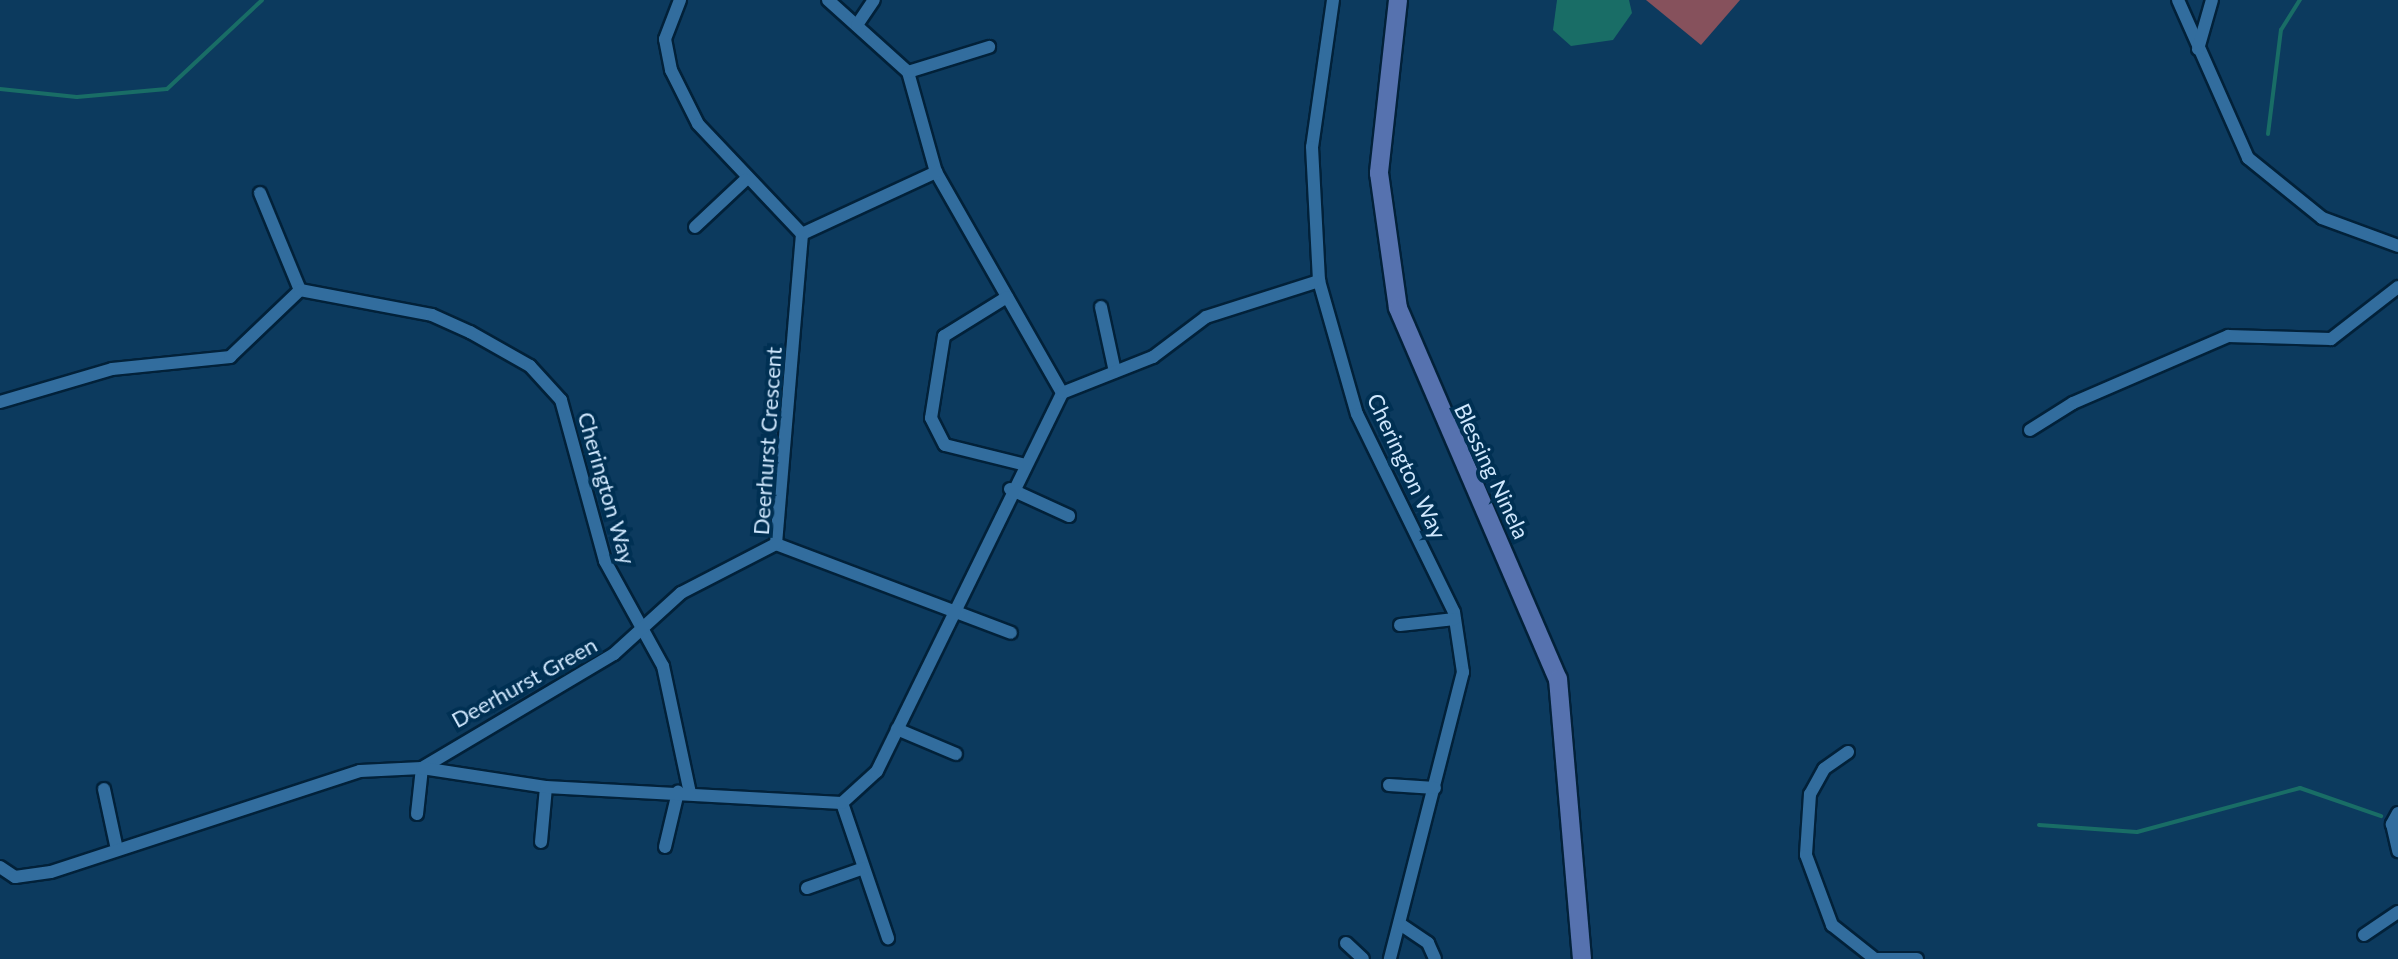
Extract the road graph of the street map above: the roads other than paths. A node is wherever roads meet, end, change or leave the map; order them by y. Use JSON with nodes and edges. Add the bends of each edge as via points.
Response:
{"nodes":[{"id":1,"x":662,"y":0,"type":"edge"},
{"id":2,"x":828,"y":0,"type":"edge"},
{"id":3,"x":874,"y":0,"type":"edge"},
{"id":4,"x":1333,"y":0,"type":"edge"},
{"id":5,"x":1398,"y":0,"type":"edge"},
{"id":6,"x":2178,"y":0,"type":"edge"},
{"id":7,"x":2212,"y":0,"type":"edge"},
{"id":8,"x":678,"y":4,"type":"edge"},
{"id":9,"x":857,"y":25,"type":"junction"},
{"id":10,"x":989,"y":47,"type":"dead end"},
{"id":11,"x":2198,"y":49,"type":"junction"},
{"id":12,"x":908,"y":72,"type":"junction"},
{"id":13,"x":936,"y":172,"type":"junction"},
{"id":14,"x":745,"y":180,"type":"junction"},
{"id":15,"x":260,"y":193,"type":"dead end"},
{"id":16,"x":695,"y":227,"type":"dead end"},
{"id":17,"x":802,"y":234,"type":"junction"},
{"id":18,"x":2398,"y":246,"type":"edge"},
{"id":19,"x":1319,"y":281,"type":"junction"},
{"id":20,"x":2398,"y":287,"type":"edge"},
{"id":21,"x":300,"y":290,"type":"junction"},
{"id":22,"x":1007,"y":297,"type":"junction"},
{"id":23,"x":1101,"y":307,"type":"dead end"},
{"id":24,"x":1115,"y":372,"type":"junction"},
{"id":25,"x":1062,"y":393,"type":"junction"},
{"id":26,"x":0,"y":402,"type":"edge"},
{"id":27,"x":2030,"y":430,"type":"dead end"},
{"id":28,"x":1022,"y":464,"type":"junction"},
{"id":29,"x":1010,"y":489,"type":"junction"},
{"id":30,"x":1069,"y":516,"type":"dead end"},
{"id":31,"x":776,"y":544,"type":"junction"},
{"id":32,"x":952,"y":607,"type":"junction"},
{"id":33,"x":1455,"y":619,"type":"junction"},
{"id":34,"x":1400,"y":625,"type":"dead end"},
{"id":35,"x":641,"y":627,"type":"junction"},
{"id":36,"x":1011,"y":633,"type":"dead end"},
{"id":37,"x":897,"y":729,"type":"junction"},
{"id":38,"x":1848,"y":752,"type":"dead end"},
{"id":39,"x":956,"y":754,"type":"dead end"},
{"id":40,"x":422,"y":768,"type":"junction"},
{"id":41,"x":1389,"y":785,"type":"dead end"},
{"id":42,"x":546,"y":787,"type":"junction"},
{"id":43,"x":1435,"y":788,"type":"junction"},
{"id":44,"x":104,"y":789,"type":"dead end"},
{"id":45,"x":684,"y":793,"type":"junction"},
{"id":46,"x":842,"y":803,"type":"junction"},
{"id":47,"x":2398,"y":813,"type":"edge"},
{"id":48,"x":417,"y":814,"type":"dead end"},
{"id":49,"x":541,"y":842,"type":"dead end"},
{"id":50,"x":116,"y":845,"type":"junction"},
{"id":51,"x":665,"y":847,"type":"dead end"},
{"id":52,"x":2398,"y":851,"type":"edge"},
{"id":53,"x":0,"y":867,"type":"edge"},
{"id":54,"x":864,"y":868,"type":"junction"},
{"id":55,"x":807,"y":888,"type":"dead end"},
{"id":56,"x":2398,"y":912,"type":"edge"},
{"id":57,"x":1400,"y":924,"type":"junction"},
{"id":58,"x":2364,"y":935,"type":"dead end"},
{"id":59,"x":888,"y":938,"type":"dead end"},
{"id":60,"x":1346,"y":943,"type":"dead end"},
{"id":61,"x":1363,"y":959,"type":"edge"},
{"id":62,"x":1390,"y":959,"type":"edge"},
{"id":63,"x":1435,"y":959,"type":"edge"},
{"id":64,"x":1582,"y":959,"type":"edge"},
{"id":65,"x":1876,"y":959,"type":"edge"},
{"id":66,"x":1917,"y":959,"type":"edge"}],
"edges":[{"from":1,"to":8,"type":"street"},
{"from":2,"to":9,"type":"street"},
{"from":3,"to":9,"type":"street"},
{"from":4,"to":19,"type":"street","name":"Cherington Way","via":[[1312,147]]},
{"from":5,"to":64,"type":"street","name":"Blessing Ninela","via":[[1379,173],[1398,308],[1558,679]]},
{"from":6,"to":11,"type":"street"},
{"from":7,"to":11,"type":"street"},
{"from":8,"to":14,"type":"street","via":[[665,39],[671,70],[698,124]]},
{"from":9,"to":12,"type":"street"},
{"from":10,"to":12,"type":"street"},
{"from":11,"to":18,"type":"street","via":[[2232,132],[2271,181],[2322,218]]},
{"from":12,"to":13,"type":"street"},
{"from":13,"to":17,"type":"street"},
{"from":13,"to":22,"type":"street"},
{"from":14,"to":16,"type":"street"},
{"from":14,"to":17,"type":"street"},
{"from":15,"to":21,"type":"street"},
{"from":17,"to":31,"type":"street","name":"Deerhurst Crescent"},
{"from":19,"to":24,"type":"street","via":[[1206,317],[1153,357]]},
{"from":19,"to":33,"type":"street","name":"Cherington Way","via":[[1357,414]]},
{"from":20,"to":27,"type":"street","via":[[2339,336],[2318,342],[2228,336],[2073,403]]},
{"from":21,"to":26,"type":"street","via":[[230,357],[112,369]]},
{"from":21,"to":35,"type":"street","name":"Cherington Way","via":[[432,315],[546,380],[571,426],[605,561]]},
{"from":22,"to":25,"type":"street"},
{"from":22,"to":28,"type":"street","via":[[944,336],[931,418],[945,445]]},
{"from":23,"to":24,"type":"street"},
{"from":24,"to":25,"type":"street"},
{"from":25,"to":28,"type":"street"},
{"from":28,"to":29,"type":"street"},
{"from":29,"to":30,"type":"street"},
{"from":29,"to":32,"type":"street"},
{"from":31,"to":32,"type":"street","name":"Deerhurst Crescent"},
{"from":31,"to":35,"type":"street","name":"Deerhurst Green","via":[[681,593]]},
{"from":32,"to":36,"type":"street","name":"Deerhurst Crescent"},
{"from":32,"to":37,"type":"street"},
{"from":33,"to":34,"type":"street"},
{"from":33,"to":43,"type":"street","name":"Cherington Way","via":[[1463,672]]},
{"from":35,"to":40,"type":"street","name":"Deerhurst Green","via":[[614,654]]},
{"from":35,"to":45,"type":"street","name":"Cherington Way","via":[[663,666]]},
{"from":37,"to":39,"type":"street"},
{"from":37,"to":46,"type":"street","via":[[866,786]]},
{"from":38,"to":65,"type":"street","via":[[1824,769],[1810,794],[1806,855],[1832,925]]},
{"from":40,"to":42,"type":"street"},
{"from":40,"to":48,"type":"street"},
{"from":40,"to":50,"type":"street","via":[[360,771],[185,834]]},
{"from":41,"to":43,"type":"street"},
{"from":42,"to":45,"type":"street"},
{"from":42,"to":49,"type":"street"},
{"from":43,"to":57,"type":"street","name":"Cherington Way"},
{"from":44,"to":50,"type":"street"},
{"from":45,"to":46,"type":"street"},
{"from":45,"to":51,"type":"street"},
{"from":46,"to":54,"type":"street"},
{"from":47,"to":52,"type":"street","via":[[2392,824]]},
{"from":50,"to":53,"type":"street","via":[[27,877]]},
{"from":54,"to":55,"type":"street"},
{"from":54,"to":59,"type":"street"},
{"from":56,"to":58,"type":"street"},
{"from":57,"to":62,"type":"street","name":"Cherington Way"},
{"from":57,"to":63,"type":"street","via":[[1428,943]]},
{"from":60,"to":61,"type":"street"},
{"from":65,"to":66,"type":"street"}]}
